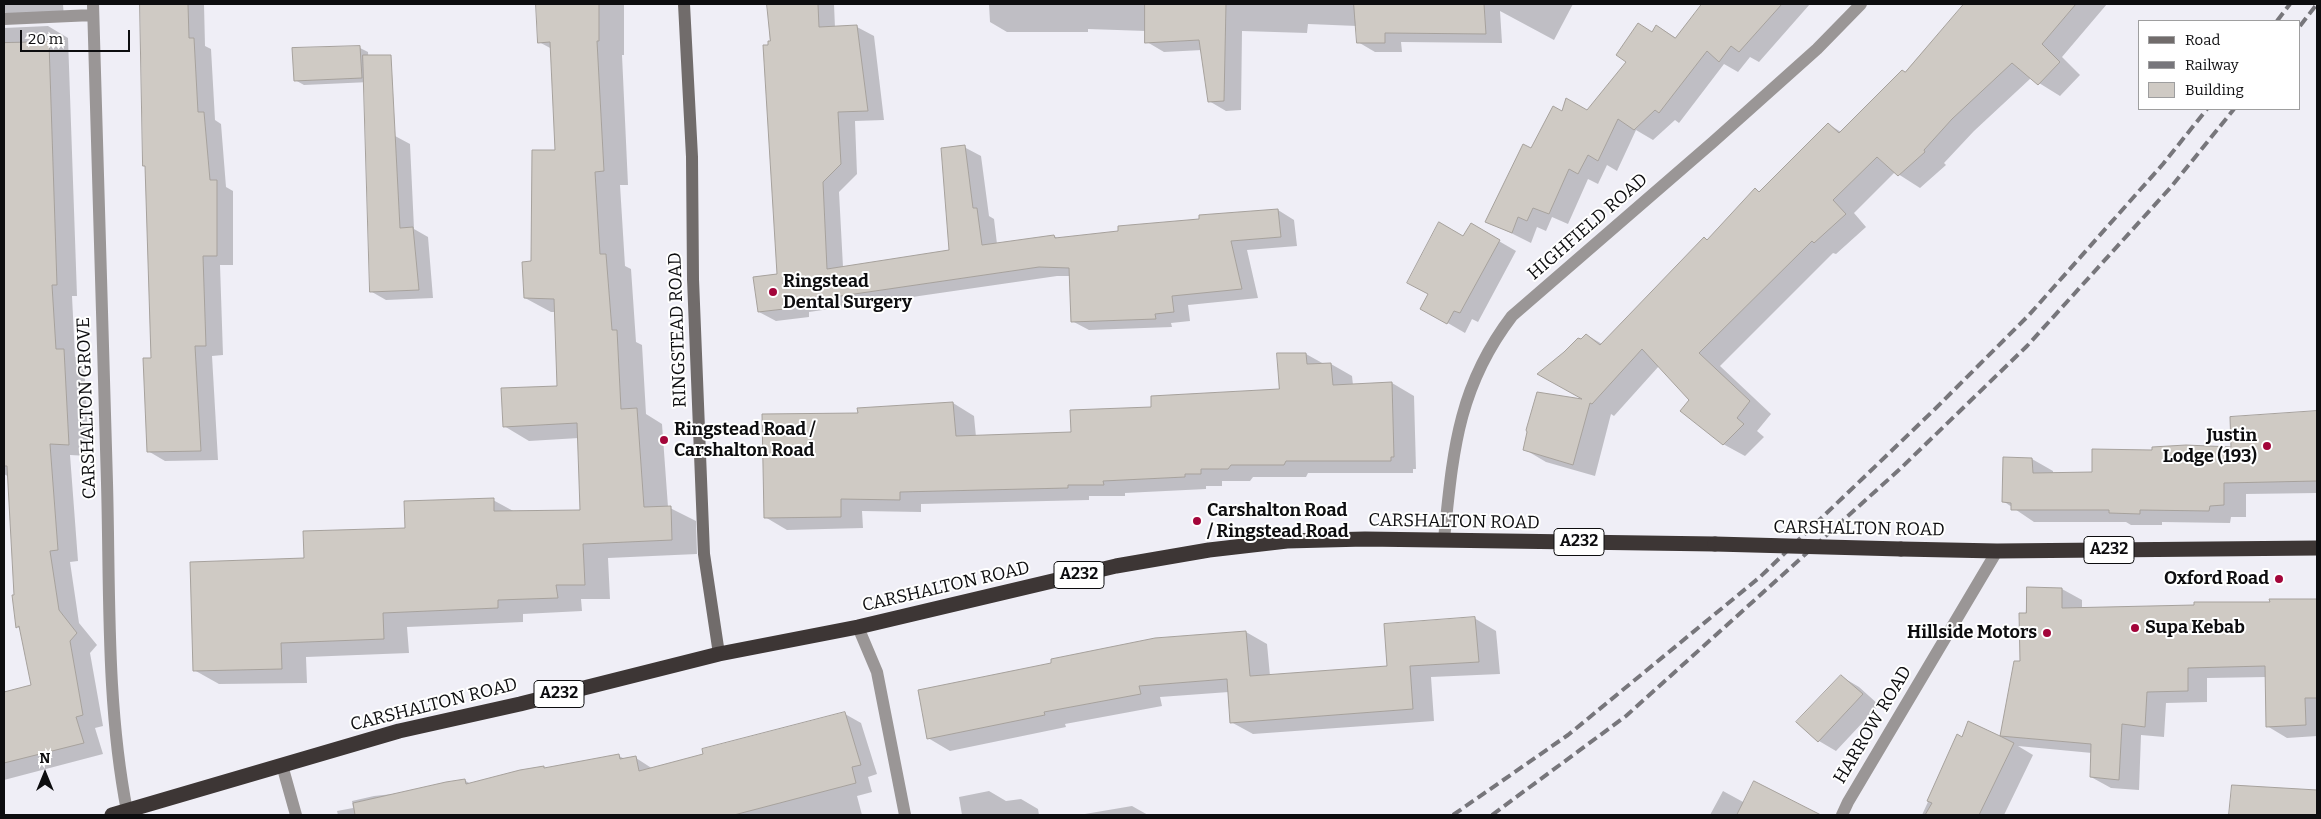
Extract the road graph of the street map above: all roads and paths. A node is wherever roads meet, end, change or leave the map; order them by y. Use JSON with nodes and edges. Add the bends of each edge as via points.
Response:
{"nodes":[{"id":1,"x":684,"y":4,"type":"edge"},
{"id":2,"x":1861,"y":4,"type":"edge"},
{"id":3,"x":93,"y":9,"type":"edge"},
{"id":4,"x":4,"y":19,"type":"edge"},
{"id":5,"x":1444,"y":539,"type":"junction"},
{"id":6,"x":2317,"y":548,"type":"edge"},
{"id":7,"x":1997,"y":551,"type":"junction"},
{"id":8,"x":858,"y":627,"type":"junction"},
{"id":9,"x":719,"y":654,"type":"junction"},
{"id":10,"x":282,"y":765,"type":"junction"},
{"id":11,"x":127,"y":811,"type":"junction"},
{"id":12,"x":112,"y":815,"type":"edge"},
{"id":13,"x":296,"y":815,"type":"edge"},
{"id":14,"x":905,"y":815,"type":"edge"},
{"id":15,"x":1842,"y":815,"type":"edge"}],
"edges":[{"from":1,"to":9,"type":"street","name":"RINGSTEAD ROAD","via":[[704,554]]},
{"from":2,"to":5,"type":"street","name":"HIGHFIELD ROAD","via":[[1817,49],[1508,322],[1493,341],[1466,403],[1452,468]]},
{"from":3,"to":4,"type":"street"},
{"from":3,"to":11,"type":"street","name":"CARSHALTON GROVE","via":[[108,623],[118,765]]},
{"from":5,"to":7,"type":"highway","name":"CARSHALTON ROAD","number":"A232","bridge":true},
{"from":5,"to":8,"type":"highway","name":"CARSHALTON ROAD","number":"A232","via":[[1287,541],[1209,550],[1116,566]]},
{"from":6,"to":7,"type":"highway","name":"CARSHALTON ROAD","number":"A232"},
{"from":7,"to":15,"type":"street","name":"HARROW ROAD"},
{"from":8,"to":9,"type":"highway","name":"CARSHALTON ROAD","number":"A232"},
{"from":8,"to":14,"type":"street","via":[[877,672]]},
{"from":9,"to":10,"type":"highway","name":"CARSHALTON ROAD","number":"A232","via":[[399,731]]},
{"from":10,"to":11,"type":"highway","name":"CARSHALTON ROAD","number":"A232"},
{"from":10,"to":13,"type":"street"},
{"from":11,"to":12,"type":"highway","name":"CARSHALTON ROAD","number":"A232"}]}
